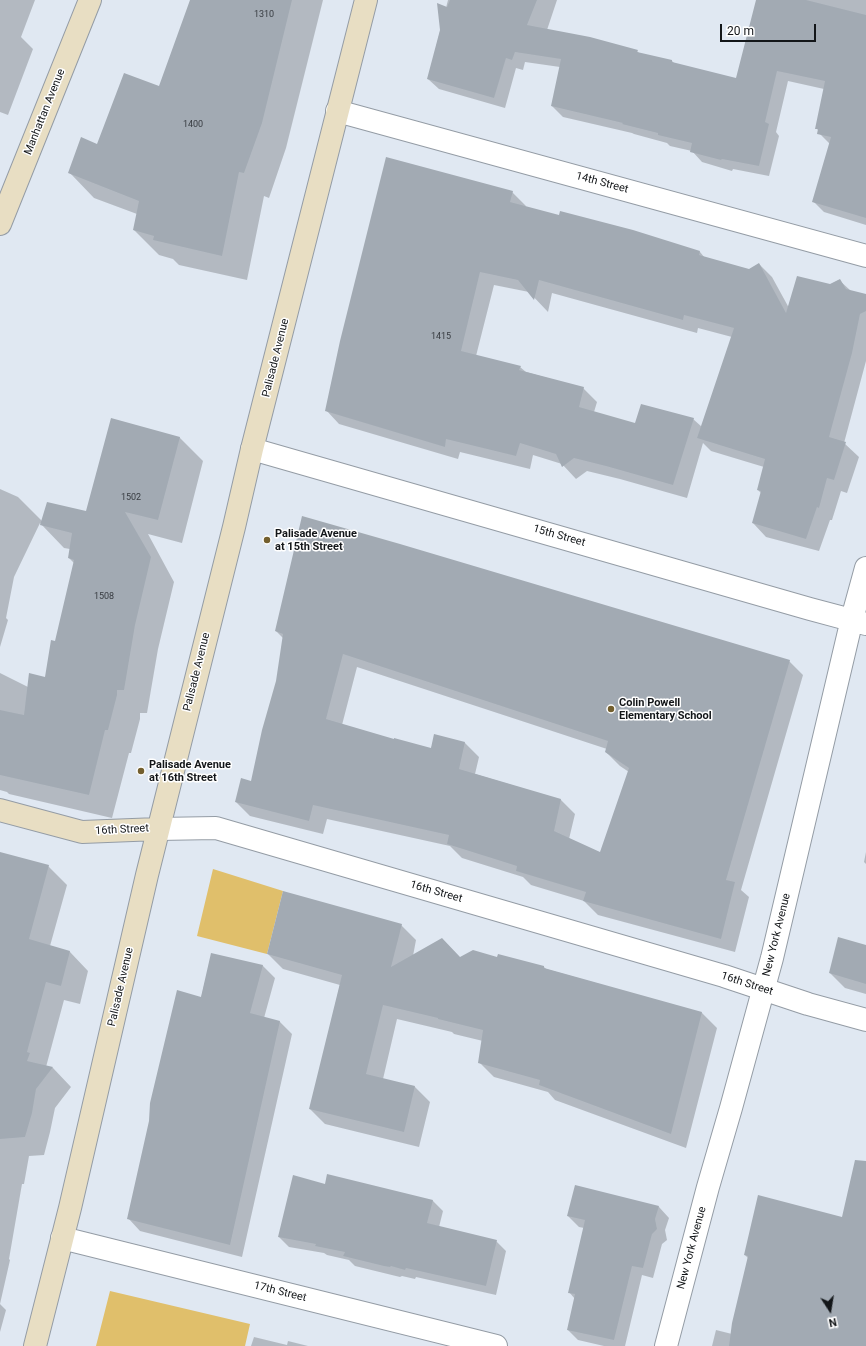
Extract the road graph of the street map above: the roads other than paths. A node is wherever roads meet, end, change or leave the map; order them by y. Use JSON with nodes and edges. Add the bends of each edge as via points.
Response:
{"nodes":[{"id":1,"x":90,"y":0,"type":"edge"},
{"id":2,"x":366,"y":0,"type":"edge"},
{"id":3,"x":338,"y":112,"type":"junction"},
{"id":4,"x":0,"y":224,"type":"edge"},
{"id":5,"x":866,"y":256,"type":"edge"},
{"id":6,"x":252,"y":449,"type":"junction"},
{"id":7,"x":866,"y":568,"type":"edge"},
{"id":8,"x":859,"y":622,"type":"edge"},
{"id":9,"x":0,"y":810,"type":"edge"},
{"id":10,"x":158,"y":829,"type":"junction"},
{"id":11,"x":764,"y":989,"type":"junction"},
{"id":12,"x":866,"y":1020,"type":"edge"},
{"id":13,"x":62,"y":1238,"type":"junction"},
{"id":14,"x":35,"y":1346,"type":"edge"},
{"id":15,"x":496,"y":1346,"type":"edge"},
{"id":16,"x":666,"y":1346,"type":"edge"}],
"edges":[{"from":1,"to":4,"type":"main road","name":"Manhattan Avenue"},
{"from":2,"to":3,"type":"main road","name":"Palisade Avenue"},
{"from":3,"to":5,"type":"street","name":"14th Street"},
{"from":3,"to":6,"type":"main road","name":"Palisade Avenue"},
{"from":6,"to":8,"type":"street","name":"15th Street"},
{"from":6,"to":10,"type":"main road","name":"Palisade Avenue"},
{"from":7,"to":8,"type":"street","name":"New York Avenue"},
{"from":8,"to":11,"type":"street","name":"New York Avenue"},
{"from":9,"to":10,"type":"main road","name":"16th Street","via":[[82,832]]},
{"from":10,"to":11,"type":"street","name":"16th Street","via":[[216,828]]},
{"from":10,"to":13,"type":"main road","name":"Palisade Avenue"},
{"from":11,"to":12,"type":"street","name":"16th Street"},
{"from":11,"to":16,"type":"street","name":"New York Avenue"},
{"from":13,"to":14,"type":"main road","name":"Palisade Avenue"},
{"from":13,"to":15,"type":"street","name":"17th Street"}]}
